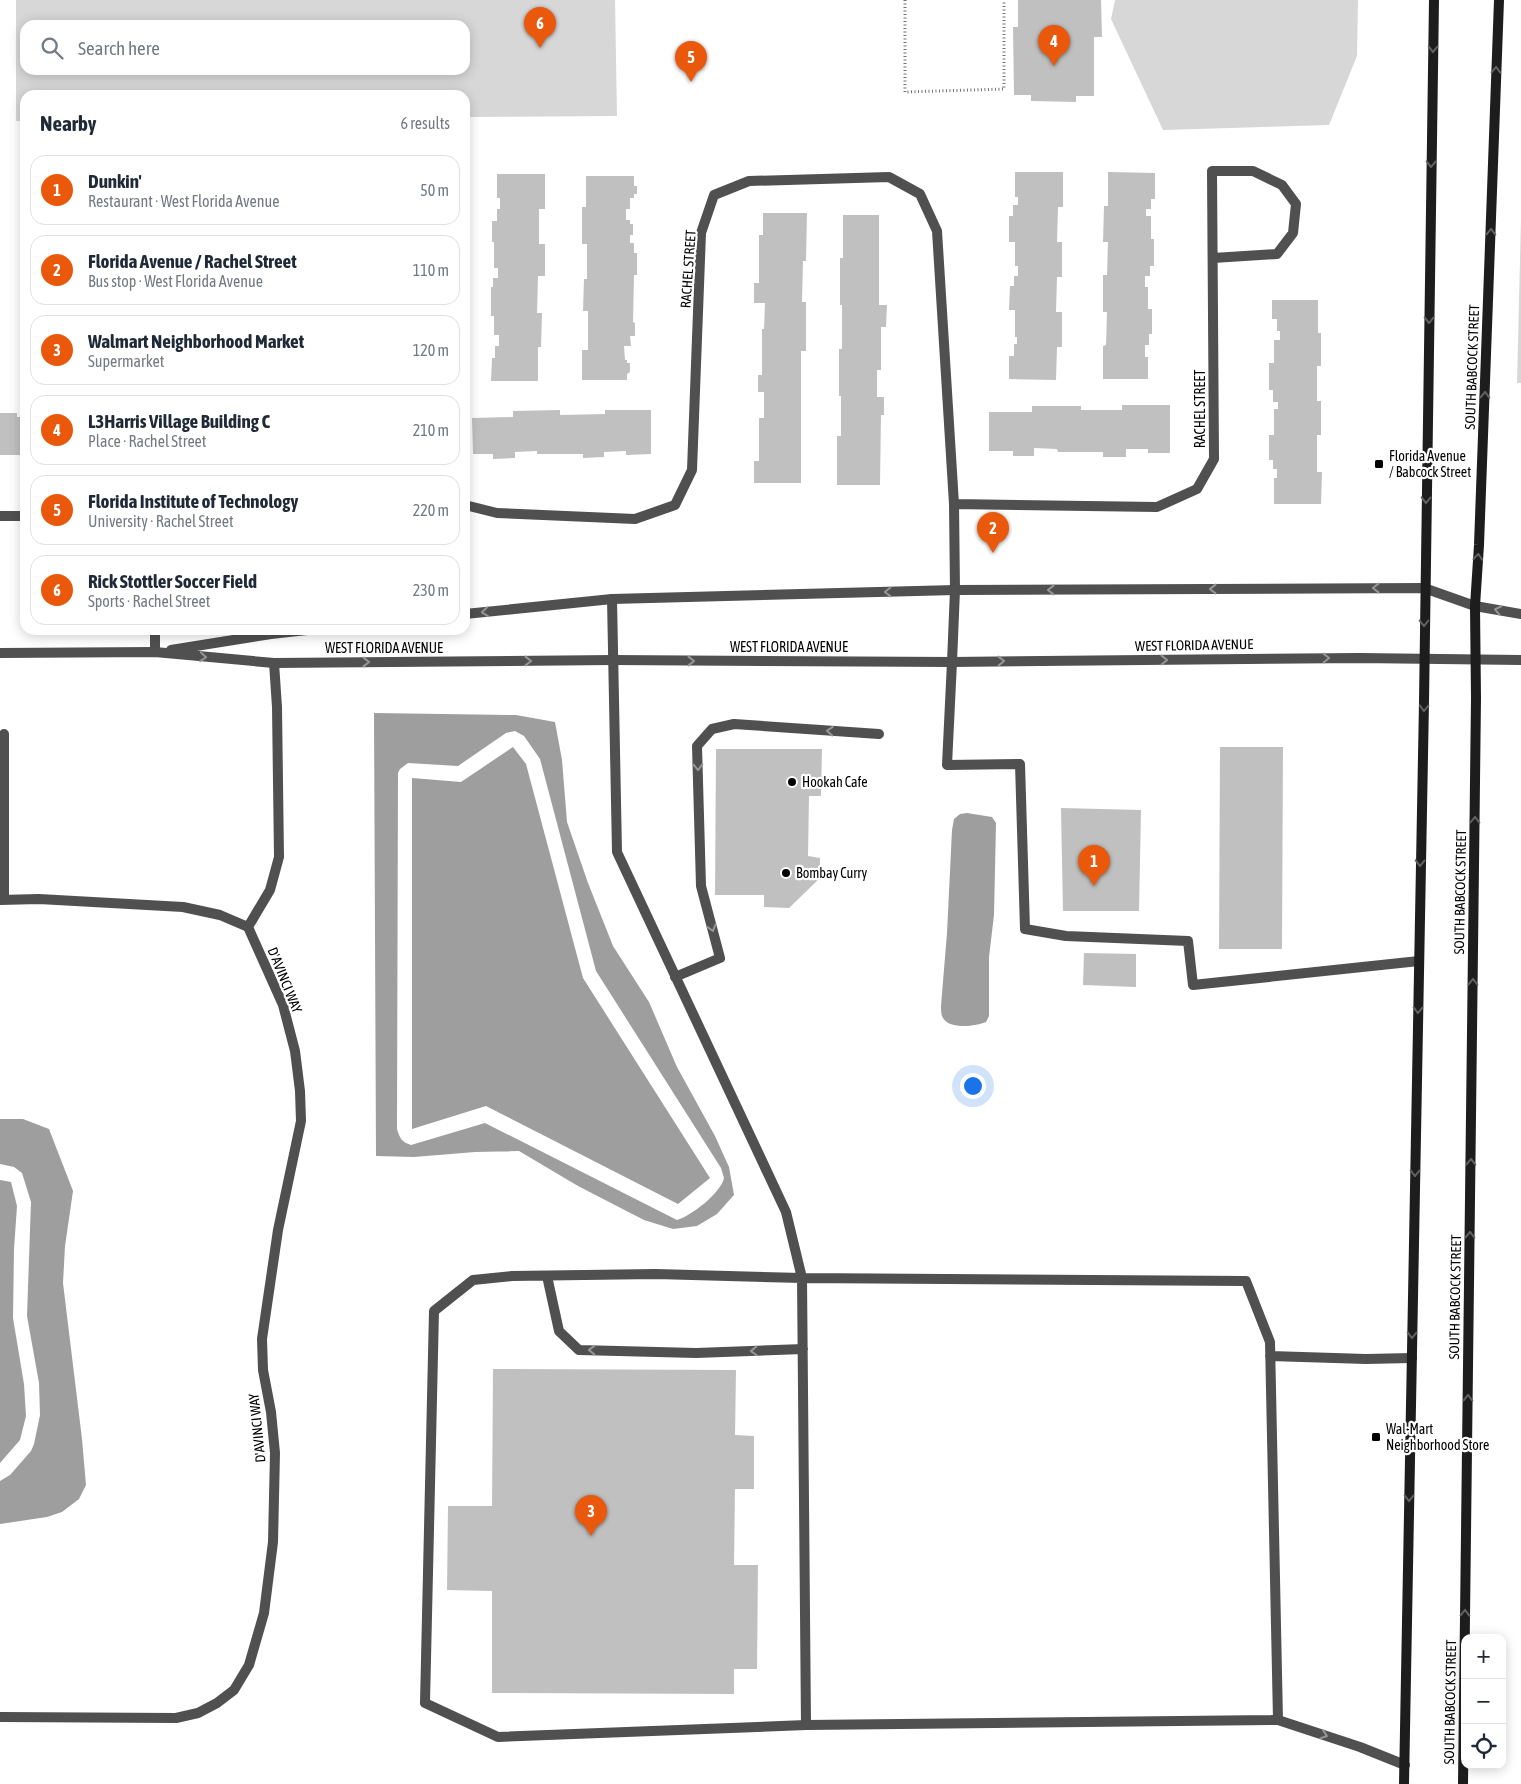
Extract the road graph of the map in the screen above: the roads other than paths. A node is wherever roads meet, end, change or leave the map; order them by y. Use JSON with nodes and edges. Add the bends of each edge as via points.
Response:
{"nodes":[{"id":1,"x":1434,"y":0,"type":"edge"},
{"id":2,"x":1499,"y":0,"type":"edge"},
{"id":3,"x":1213,"y":258,"type":"junction"},
{"id":4,"x":954,"y":504,"type":"junction"},
{"id":5,"x":470,"y":506,"type":"edge"},
{"id":6,"x":0,"y":516,"type":"edge"},
{"id":7,"x":20,"y":516,"type":"edge"},
{"id":8,"x":1424,"y":588,"type":"junction"},
{"id":9,"x":955,"y":590,"type":"junction"},
{"id":10,"x":612,"y":599,"type":"junction"},
{"id":11,"x":1475,"y":606,"type":"junction"},
{"id":12,"x":470,"y":613,"type":"edge"},
{"id":13,"x":1521,"y":614,"type":"edge"},
{"id":14,"x":155,"y":635,"type":"edge"},
{"id":15,"x":265,"y":635,"type":"edge"},
{"id":16,"x":155,"y":652,"type":"junction"},
{"id":17,"x":0,"y":653,"type":"edge"},
{"id":18,"x":1424,"y":659,"type":"junction"},
{"id":19,"x":1476,"y":659,"type":"junction"},
{"id":20,"x":613,"y":660,"type":"junction"},
{"id":21,"x":1521,"y":660,"type":"edge"},
{"id":22,"x":952,"y":662,"type":"junction"},
{"id":23,"x":274,"y":663,"type":"junction"},
{"id":24,"x":4,"y":734,"type":"dead end"},
{"id":25,"x":879,"y":734,"type":"dead end"},
{"id":26,"x":2,"y":900,"type":"edge"},
{"id":27,"x":248,"y":927,"type":"junction"},
{"id":28,"x":1419,"y":961,"type":"junction"},
{"id":29,"x":676,"y":977,"type":"junction"},
{"id":30,"x":547,"y":1276,"type":"junction"},
{"id":31,"x":802,"y":1278,"type":"junction"},
{"id":32,"x":803,"y":1350,"type":"junction"},
{"id":33,"x":1270,"y":1356,"type":"junction"},
{"id":34,"x":1412,"y":1358,"type":"junction"},
{"id":35,"x":0,"y":1718,"type":"edge"},
{"id":36,"x":1278,"y":1720,"type":"junction"},
{"id":37,"x":806,"y":1725,"type":"junction"},
{"id":38,"x":1404,"y":1765,"type":"junction"},
{"id":39,"x":1404,"y":1784,"type":"edge"},
{"id":40,"x":1463,"y":1784,"type":"edge"}],
"edges":[{"from":1,"to":8,"type":"main road","one_way":true},
{"from":11,"to":2,"type":"main road","name":"SOUTH BABCOCK STREET","one_way":true},
{"from":3,"to":3,"type":"street","name":"RACHEL STREET","via":[[1212,171],[1253,171],[1282,185],[1296,204],[1293,233],[1277,254]]},
{"from":3,"to":4,"type":"street","name":"RACHEL STREET","via":[[1214,459],[1197,490],[1157,507]]},
{"from":4,"to":5,"type":"street","name":"RACHEL STREET","via":[[937,231],[920,194],[888,177],[749,181],[714,195],[701,233],[692,470],[675,505],[635,519],[497,513]]},
{"from":4,"to":9,"type":"street","name":"RACHEL STREET"},
{"from":6,"to":7,"type":"street"},
{"from":8,"to":9,"type":"street","one_way":true},
{"from":8,"to":11,"type":"street"},
{"from":8,"to":18,"type":"main road","one_way":true},
{"from":9,"to":10,"type":"street","one_way":true},
{"from":9,"to":22,"type":"street","name":"RACHEL STREET"},
{"from":10,"to":12,"type":"street","one_way":true},
{"from":10,"to":20,"type":"street"},
{"from":13,"to":11,"type":"street","one_way":true},
{"from":11,"to":19,"type":"main road","name":"SOUTH BABCOCK STREET"},
{"from":14,"to":16,"type":"street"},
{"from":15,"to":16,"type":"street","name":"WEST FLORIDA AVENUE"},
{"from":16,"to":17,"type":"street","name":"WEST FLORIDA AVENUE"},
{"from":16,"to":23,"type":"street","name":"WEST FLORIDA AVENUE","one_way":true},
{"from":18,"to":19,"type":"street","name":"WEST FLORIDA AVENUE"},
{"from":22,"to":18,"type":"street","name":"WEST FLORIDA AVENUE","one_way":true},
{"from":18,"to":28,"type":"main road","one_way":true},
{"from":19,"to":21,"type":"street","name":"WEST FLORIDA AVENUE"},
{"from":40,"to":19,"type":"main road","name":"SOUTH BABCOCK STREET","one_way":true},
{"from":20,"to":22,"type":"street","name":"WEST FLORIDA AVENUE","one_way":true},
{"from":23,"to":20,"type":"street","name":"WEST FLORIDA AVENUE","one_way":true},
{"from":20,"to":29,"type":"street","via":[[617,852]]},
{"from":22,"to":28,"type":"street","name":"RACHEL STREET","via":[[947,765],[1020,764],[1025,929],[1066,936],[1188,941],[1193,985]]},
{"from":23,"to":27,"type":"street","via":[[279,857],[270,890]]},
{"from":24,"to":26,"type":"street"},
{"from":25,"to":29,"type":"street","one_way":true,"via":[[734,724],[712,729],[697,746],[701,886],[720,958]]},
{"from":26,"to":27,"type":"street","via":[[182,907],[220,915]]},
{"from":27,"to":35,"type":"street","name":"D'AVINCI WAY","via":[[283,1005],[295,1052],[301,1121],[278,1230],[262,1339],[263,1370],[275,1453],[273,1542],[264,1613],[249,1665],[234,1690],[217,1703],[198,1713],[176,1718]]},
{"from":28,"to":34,"type":"main road","one_way":true},
{"from":29,"to":31,"type":"street","via":[[786,1212]]},
{"from":30,"to":31,"type":"street","via":[[656,1274]]},
{"from":32,"to":30,"type":"street","one_way":true,"via":[[696,1353],[579,1350],[559,1331]]},
{"from":30,"to":37,"type":"street","via":[[473,1280],[434,1311],[425,1703],[498,1737]]},
{"from":31,"to":32,"type":"street"},
{"from":31,"to":33,"type":"street","via":[[1246,1281],[1270,1342]]},
{"from":32,"to":37,"type":"street"},
{"from":33,"to":34,"type":"street"},
{"from":33,"to":36,"type":"street"},
{"from":34,"to":38,"type":"main road","one_way":true},
{"from":36,"to":37,"type":"street"},
{"from":36,"to":38,"type":"street","one_way":true},
{"from":38,"to":39,"type":"main road"}]}
